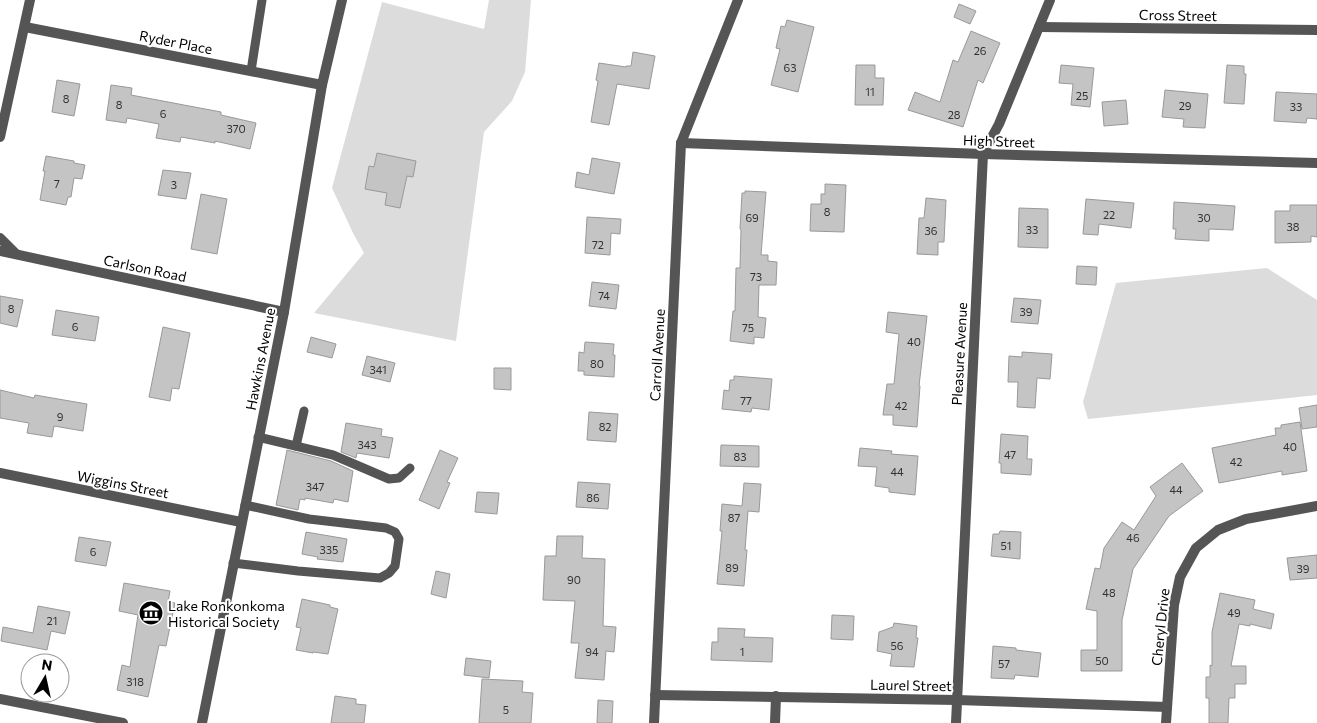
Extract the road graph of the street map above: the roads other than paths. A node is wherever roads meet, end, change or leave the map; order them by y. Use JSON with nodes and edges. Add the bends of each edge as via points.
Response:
{"nodes":[{"id":1,"x":30,"y":0,"type":"edge"},
{"id":2,"x":262,"y":0,"type":"edge"},
{"id":3,"x":342,"y":0,"type":"edge"},
{"id":4,"x":738,"y":0,"type":"edge"},
{"id":5,"x":1050,"y":0,"type":"edge"},
{"id":6,"x":25,"y":27,"type":"junction"},
{"id":7,"x":1038,"y":27,"type":"junction"},
{"id":8,"x":1317,"y":30,"type":"edge"},
{"id":9,"x":251,"y":71,"type":"junction"},
{"id":10,"x":322,"y":85,"type":"junction"},
{"id":11,"x":0,"y":137,"type":"edge"},
{"id":12,"x":681,"y":143,"type":"junction"},
{"id":13,"x":983,"y":154,"type":"junction"},
{"id":14,"x":1317,"y":163,"type":"edge"},
{"id":15,"x":0,"y":238,"type":"edge"},
{"id":16,"x":0,"y":251,"type":"edge"},
{"id":17,"x":16,"y":254,"type":"junction"},
{"id":18,"x":284,"y":312,"type":"junction"},
{"id":19,"x":304,"y":412,"type":"dead end"},
{"id":20,"x":258,"y":436,"type":"junction"},
{"id":21,"x":296,"y":446,"type":"junction"},
{"id":22,"x":410,"y":468,"type":"dead end"},
{"id":23,"x":0,"y":473,"type":"edge"},
{"id":24,"x":245,"y":505,"type":"junction"},
{"id":25,"x":1317,"y":506,"type":"edge"},
{"id":26,"x":241,"y":522,"type":"junction"},
{"id":27,"x":233,"y":563,"type":"junction"},
{"id":28,"x":656,"y":695,"type":"junction"},
{"id":29,"x":776,"y":696,"type":"junction"},
{"id":30,"x":0,"y":699,"type":"edge"},
{"id":31,"x":957,"y":700,"type":"junction"},
{"id":32,"x":1167,"y":707,"type":"junction"},
{"id":33,"x":123,"y":723,"type":"edge"},
{"id":34,"x":202,"y":723,"type":"edge"},
{"id":35,"x":654,"y":723,"type":"edge"},
{"id":36,"x":775,"y":723,"type":"edge"},
{"id":37,"x":956,"y":723,"type":"edge"},
{"id":38,"x":1166,"y":723,"type":"edge"}],
"edges":[{"from":1,"to":6,"type":"street"},
{"from":2,"to":9,"type":"lane"},
{"from":3,"to":10,"type":"street","name":"Hawkins Avenue"},
{"from":4,"to":12,"type":"street","name":"Carroll Avenue"},
{"from":5,"to":7,"type":"street","name":"Pleasure Avenue"},
{"from":6,"to":9,"type":"street","name":"Ryder Place"},
{"from":6,"to":11,"type":"street"},
{"from":7,"to":8,"type":"street","name":"Cross Street"},
{"from":7,"to":13,"type":"street","name":"Pleasure Avenue","via":[[999,124]]},
{"from":9,"to":10,"type":"street","name":"Ryder Place"},
{"from":10,"to":18,"type":"street","name":"Hawkins Avenue"},
{"from":12,"to":13,"type":"street","name":"High Street"},
{"from":12,"to":28,"type":"street","name":"Carroll Avenue"},
{"from":13,"to":14,"type":"street","name":"High Street"},
{"from":13,"to":31,"type":"street","name":"Pleasure Avenue"},
{"from":15,"to":17,"type":"street"},
{"from":16,"to":17,"type":"street","name":"Carlson Road"},
{"from":17,"to":18,"type":"street","name":"Carlson Road"},
{"from":18,"to":20,"type":"street","name":"Hawkins Avenue"},
{"from":19,"to":21,"type":"lane"},
{"from":20,"to":21,"type":"lane"},
{"from":20,"to":24,"type":"street","name":"Hawkins Avenue"},
{"from":21,"to":22,"type":"lane","via":[[333,455],[389,479],[399,478]]},
{"from":23,"to":26,"type":"street","name":"Wiggins Street"},
{"from":24,"to":26,"type":"street","name":"Hawkins Avenue"},
{"from":24,"to":27,"type":"lane","via":[[308,519],[396,532],[395,566],[380,578]]},
{"from":25,"to":32,"type":"street","name":"Cheryl Drive","via":[[1246,519],[1218,530],[1196,548],[1180,577],[1174,605]]},
{"from":26,"to":27,"type":"street","name":"Hawkins Avenue"},
{"from":27,"to":34,"type":"street","name":"Hawkins Avenue"},
{"from":28,"to":29,"type":"street","name":"Laurel Street"},
{"from":28,"to":35,"type":"street","name":"Carroll Avenue"},
{"from":29,"to":31,"type":"street","name":"Laurel Street"},
{"from":29,"to":36,"type":"street"},
{"from":30,"to":33,"type":"street"},
{"from":31,"to":32,"type":"street","name":"Laurel Street"},
{"from":31,"to":37,"type":"street","name":"Pleasure Avenue"},
{"from":32,"to":38,"type":"street","name":"Cheryl Drive"}]}
